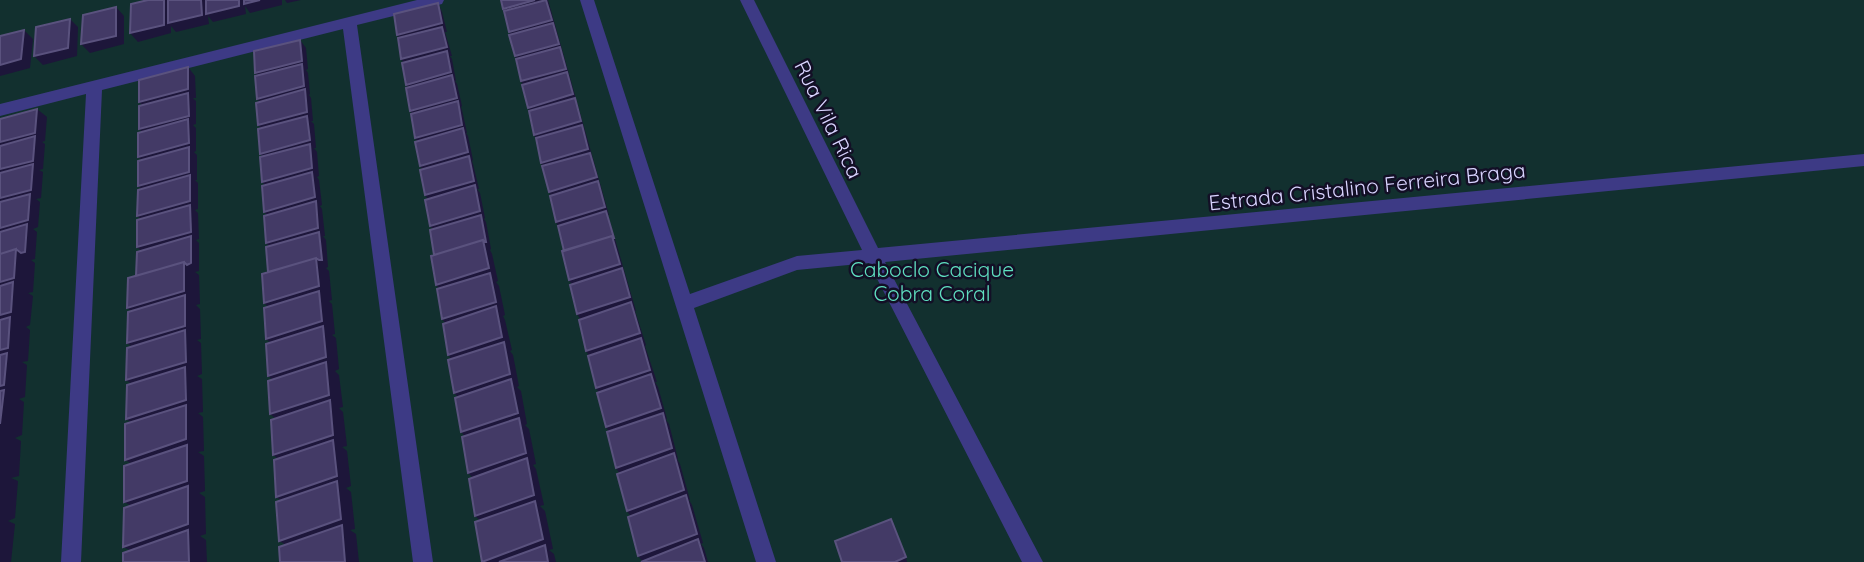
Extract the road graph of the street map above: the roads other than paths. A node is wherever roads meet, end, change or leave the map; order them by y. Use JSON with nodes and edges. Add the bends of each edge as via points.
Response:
{"nodes":[{"id":1,"x":437,"y":0,"type":"edge"},
{"id":2,"x":587,"y":0,"type":"edge"},
{"id":3,"x":747,"y":0,"type":"edge"},
{"id":4,"x":349,"y":22,"type":"junction"},
{"id":5,"x":94,"y":86,"type":"junction"},
{"id":6,"x":0,"y":110,"type":"edge"},
{"id":7,"x":1864,"y":160,"type":"edge"},
{"id":8,"x":874,"y":257,"type":"junction"},
{"id":9,"x":684,"y":304,"type":"junction"},
{"id":10,"x":71,"y":562,"type":"edge"},
{"id":11,"x":423,"y":562,"type":"edge"},
{"id":12,"x":766,"y":562,"type":"edge"},
{"id":13,"x":1033,"y":562,"type":"edge"}],
"edges":[{"from":1,"to":4,"type":"street"},
{"from":2,"to":9,"type":"street"},
{"from":3,"to":8,"type":"street","name":"Rua Vila Rica"},
{"from":4,"to":5,"type":"street"},
{"from":4,"to":11,"type":"street"},
{"from":5,"to":6,"type":"street"},
{"from":5,"to":10,"type":"street"},
{"from":7,"to":8,"type":"street","name":"Estrada Cristalino Ferreira Braga"},
{"from":8,"to":9,"type":"street","name":"Estrada Cristalino Ferreira Braga","via":[[797,263]]},
{"from":8,"to":13,"type":"street","name":"Rua Vila Rica"},
{"from":9,"to":12,"type":"street"}]}
